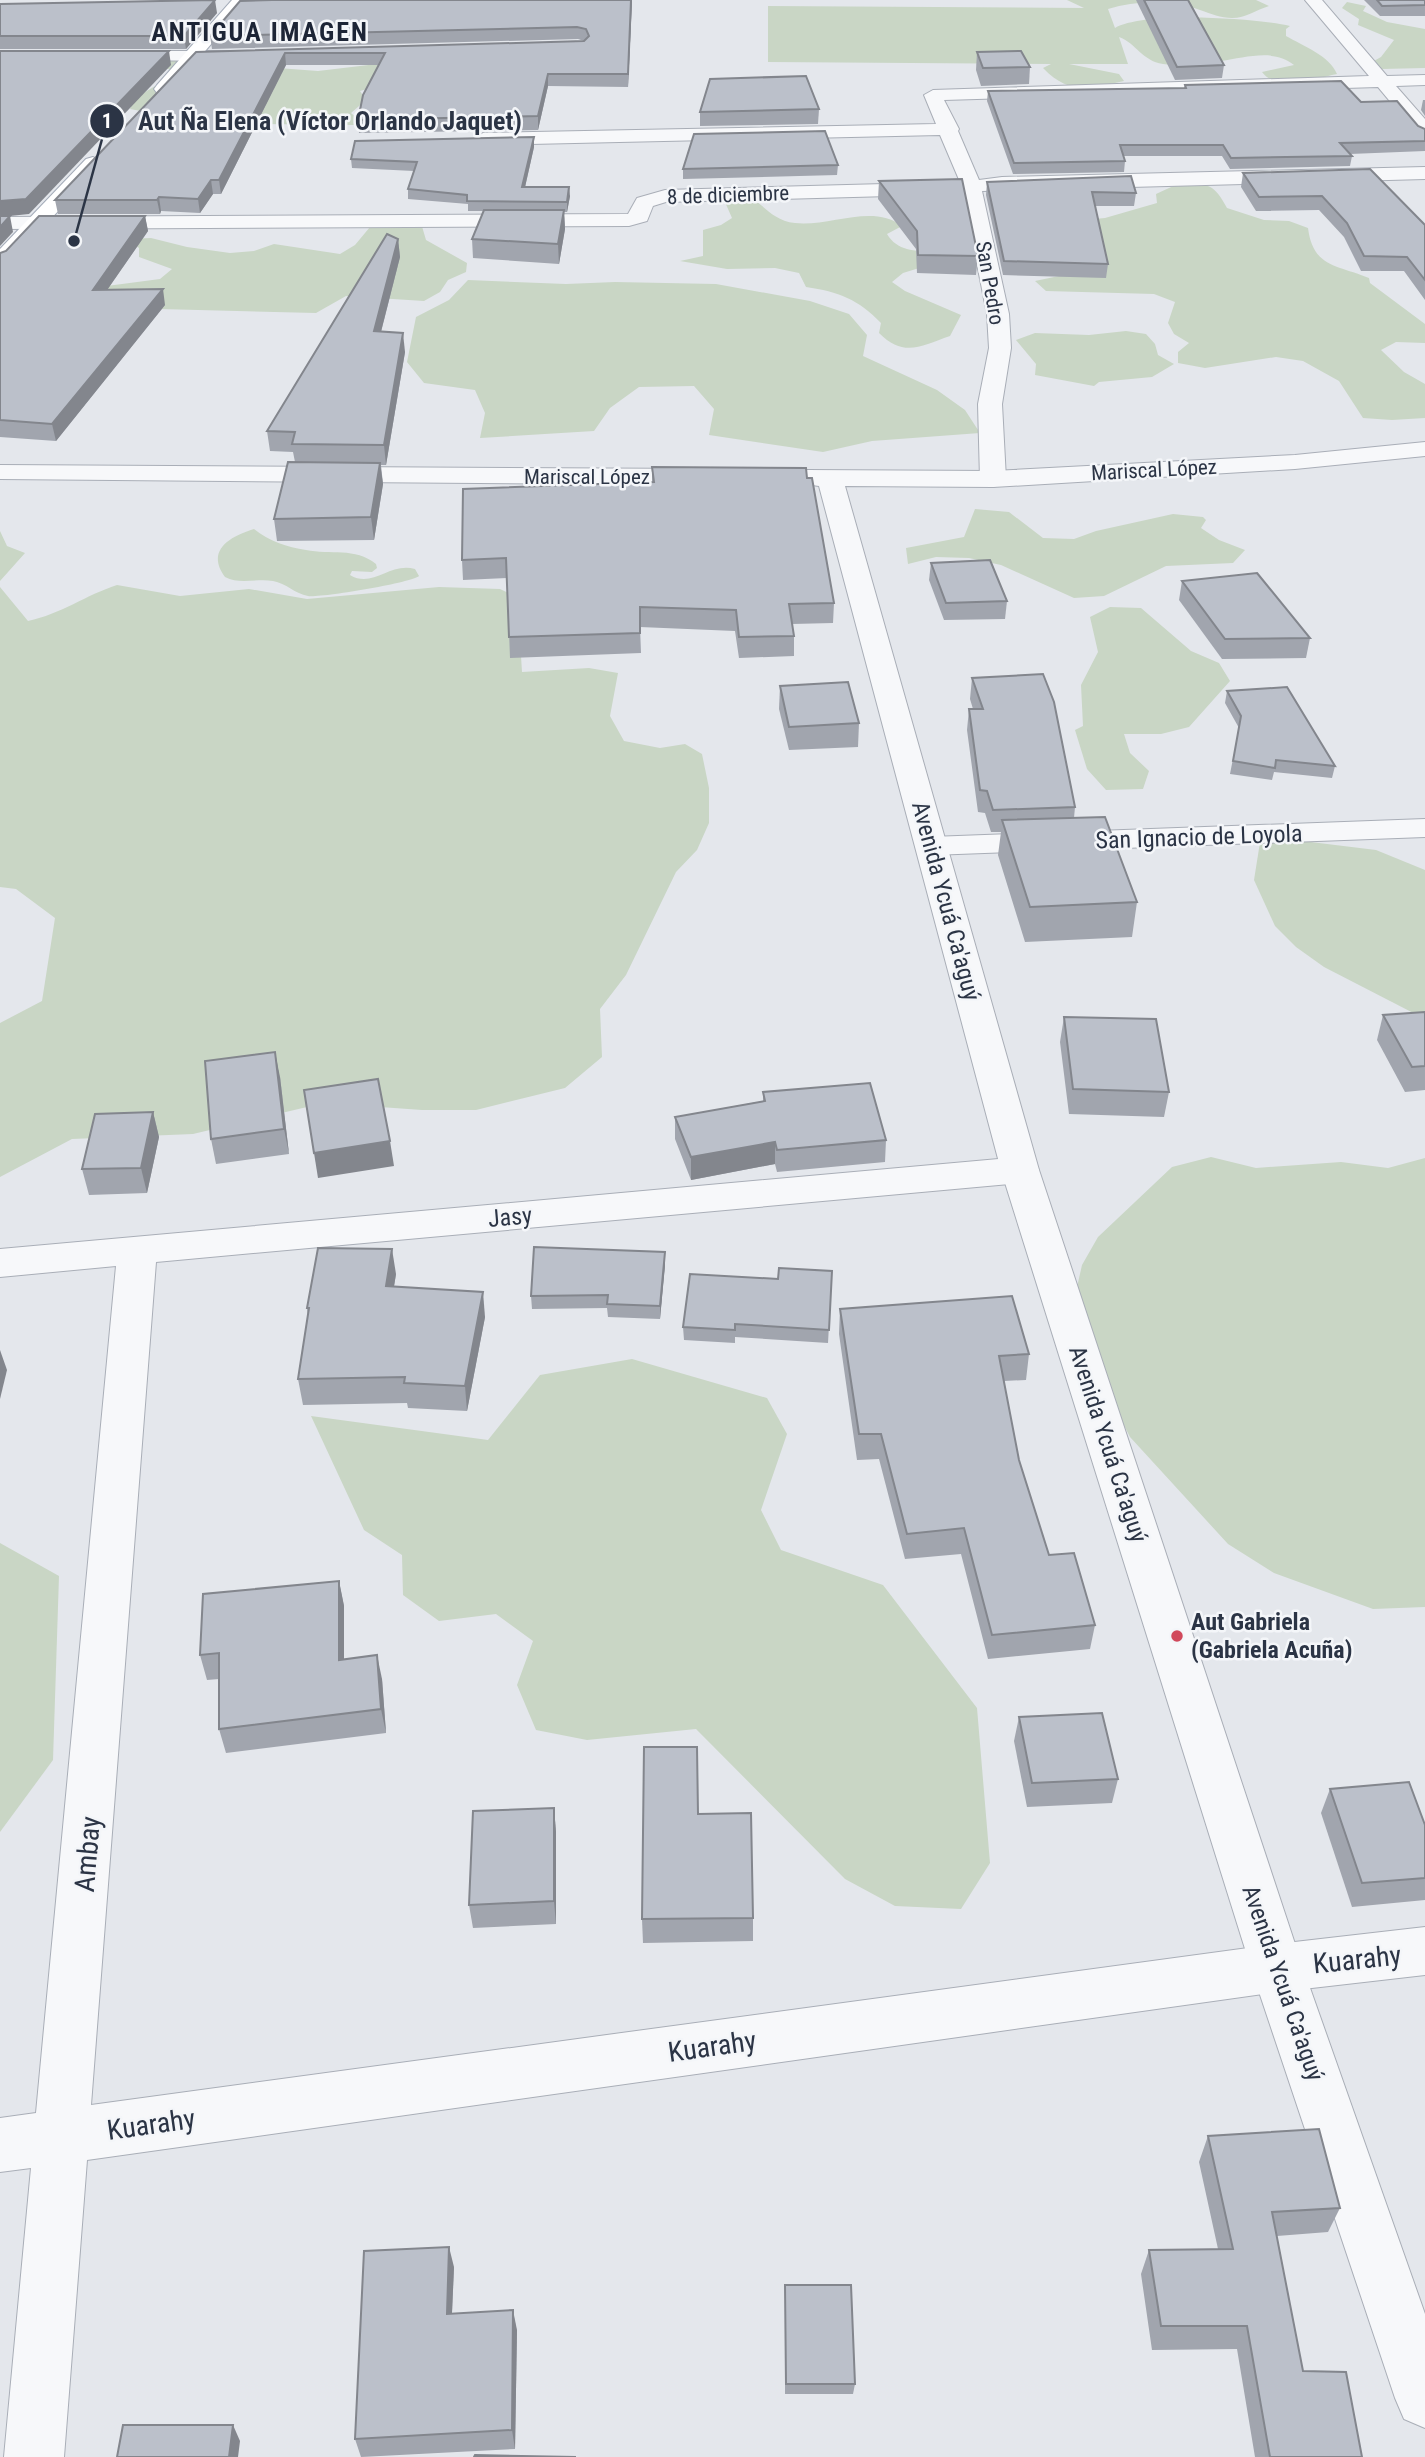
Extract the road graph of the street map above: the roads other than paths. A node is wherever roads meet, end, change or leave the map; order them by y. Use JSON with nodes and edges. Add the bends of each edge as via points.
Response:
{"nodes":[{"id":1,"x":241,"y":0,"type":"edge"},
{"id":2,"x":1313,"y":0,"type":"edge"},
{"id":3,"x":177,"y":37,"type":"edge"},
{"id":4,"x":159,"y":55,"type":"junction"},
{"id":5,"x":106,"y":56,"type":"edge"},
{"id":6,"x":247,"y":56,"type":"edge"},
{"id":7,"x":192,"y":57,"type":"junction"},
{"id":8,"x":141,"y":75,"type":"edge"},
{"id":9,"x":1425,"y":79,"type":"edge"},
{"id":10,"x":1380,"y":80,"type":"junction"},
{"id":11,"x":146,"y":107,"type":"edge"},
{"id":12,"x":950,"y":129,"type":"junction"},
{"id":13,"x":1425,"y":131,"type":"edge"},
{"id":14,"x":463,"y":139,"type":"edge"},
{"id":15,"x":109,"y":146,"type":"edge"},
{"id":16,"x":1425,"y":173,"type":"edge"},
{"id":17,"x":971,"y":185,"type":"junction"},
{"id":18,"x":18,"y":206,"type":"edge"},
{"id":19,"x":1,"y":224,"type":"edge"},
{"id":20,"x":35,"y":225,"type":"junction"},
{"id":21,"x":0,"y":261,"type":"edge"},
{"id":22,"x":1425,"y":449,"type":"edge"},
{"id":23,"x":0,"y":472,"type":"edge"},
{"id":24,"x":734,"y":478,"type":"edge"},
{"id":25,"x":789,"y":478,"type":"edge"},
{"id":26,"x":830,"y":478,"type":"junction"},
{"id":27,"x":993,"y":479,"type":"junction"},
{"id":28,"x":1425,"y":828,"type":"edge"},
{"id":29,"x":931,"y":846,"type":"junction"},
{"id":30,"x":1020,"y":1170,"type":"junction"},
{"id":31,"x":137,"y":1251,"type":"junction"},
{"id":32,"x":0,"y":1264,"type":"edge"},
{"id":33,"x":1425,"y":1951,"type":"edge"},
{"id":34,"x":1277,"y":1968,"type":"junction"},
{"id":35,"x":63,"y":2136,"type":"junction"},
{"id":36,"x":0,"y":2145,"type":"edge"},
{"id":37,"x":1425,"y":2398,"type":"edge"},
{"id":38,"x":34,"y":2457,"type":"edge"}],
"edges":[{"from":1,"to":7,"type":"main road"},
{"from":2,"to":10,"type":"street"},
{"from":3,"to":4,"type":"main road"},
{"from":4,"to":5,"type":"street"},
{"from":4,"to":7,"type":"street"},
{"from":4,"to":8,"type":"main road"},
{"from":6,"to":7,"type":"street"},
{"from":7,"to":11,"type":"main road"},
{"from":9,"to":10,"type":"street"},
{"from":10,"to":12,"type":"street","name":"San Pedro","via":[[933,95]]},
{"from":10,"to":13,"type":"street"},
{"from":12,"to":14,"type":"street"},
{"from":12,"to":17,"type":"street","name":"San Pedro"},
{"from":15,"to":20,"type":"main road"},
{"from":16,"to":17,"type":"street","name":"8 de diciembre"},
{"from":17,"to":20,"type":"street","name":"8 de diciembre","via":[[944,190],[664,196],[643,202],[640,217],[629,220]]},
{"from":17,"to":27,"type":"street","name":"San Pedro","via":[[998,314],[1000,348],[990,404]]},
{"from":18,"to":19,"type":"main road"},
{"from":19,"to":20,"type":"street","name":"8 de diciembre"},
{"from":20,"to":21,"type":"main road"},
{"from":22,"to":27,"type":"street","name":"Mariscal López","via":[[1295,462]]},
{"from":23,"to":24,"type":"street","name":"Mariscal López"},
{"from":25,"to":26,"type":"street","name":"Mariscal López"},
{"from":26,"to":27,"type":"street","name":"Mariscal López"},
{"from":26,"to":29,"type":"street","name":"Avenida Ycuá Ca'aguý"},
{"from":28,"to":29,"type":"street","name":"San Ignacio de Loyola"},
{"from":29,"to":30,"type":"street","name":"Avenida Ycuá Ca'aguý"},
{"from":30,"to":31,"type":"street","name":"Jasy"},
{"from":30,"to":34,"type":"street","name":"Avenida Ycuá Ca'aguý"},
{"from":31,"to":32,"type":"street","name":"Jasy"},
{"from":31,"to":35,"type":"street","name":"Ambay"},
{"from":33,"to":34,"type":"street","name":"Kuarahy"},
{"from":34,"to":35,"type":"street","name":"Kuarahy"},
{"from":34,"to":37,"type":"street","name":"Avenida Ycuá Ca'aguý"},
{"from":35,"to":36,"type":"street","name":"Kuarahy"},
{"from":35,"to":38,"type":"street","name":"Ambay"}]}
